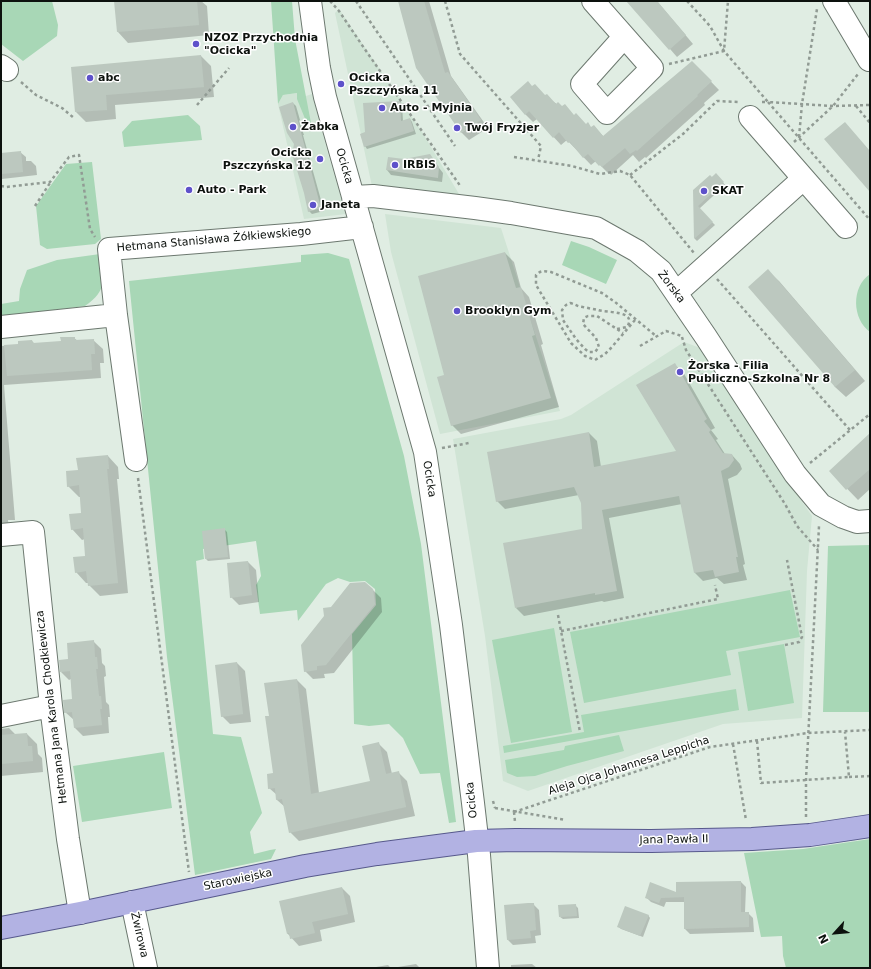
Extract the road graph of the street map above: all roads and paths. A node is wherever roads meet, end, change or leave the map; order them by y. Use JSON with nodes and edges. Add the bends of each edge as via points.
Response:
{"nodes":[{"id":1,"x":310,"y":1,"type":"edge"},
{"id":2,"x":330,"y":1,"type":"edge"},
{"id":3,"x":356,"y":1,"type":"edge"},
{"id":4,"x":445,"y":1,"type":"edge"},
{"id":5,"x":593,"y":1,"type":"edge"},
{"id":6,"x":687,"y":1,"type":"edge"},
{"id":7,"x":728,"y":1,"type":"edge"},
{"id":8,"x":826,"y":5,"type":"edge"},
{"id":9,"x":624,"y":37,"type":"junction"},
{"id":10,"x":724,"y":51,"type":"junction"},
{"id":11,"x":870,"y":59,"type":"edge"},
{"id":12,"x":4,"y":68,"type":"edge"},
{"id":13,"x":229,"y":68,"type":"dead end"},
{"id":14,"x":652,"y":68,"type":"junction"},
{"id":15,"x":768,"y":102,"type":"junction"},
{"id":16,"x":802,"y":104,"type":"junction"},
{"id":17,"x":197,"y":105,"type":"dead end"},
{"id":18,"x":870,"y":105,"type":"edge"},
{"id":19,"x":833,"y":106,"type":"junction"},
{"id":20,"x":855,"y":106,"type":"junction"},
{"id":21,"x":752,"y":107,"type":"junction"},
{"id":22,"x":74,"y":118,"type":"dead end"},
{"id":23,"x":870,"y":123,"type":"edge"},
{"id":24,"x":799,"y":138,"type":"junction"},
{"id":25,"x":455,"y":146,"type":"dead end"},
{"id":26,"x":538,"y":160,"type":"dead end"},
{"id":27,"x":630,"y":175,"type":"dead end"},
{"id":28,"x":803,"y":179,"type":"junction"},
{"id":29,"x":50,"y":182,"type":"junction"},
{"id":30,"x":1,"y":186,"type":"edge"},
{"id":31,"x":353,"y":197,"type":"junction"},
{"id":32,"x":35,"y":206,"type":"dead end"},
{"id":33,"x":475,"y":208,"type":"junction"},
{"id":34,"x":870,"y":220,"type":"edge"},
{"id":35,"x":362,"y":227,"type":"junction"},
{"id":36,"x":846,"y":227,"type":"dead end"},
{"id":37,"x":109,"y":249,"type":"junction"},
{"id":38,"x":676,"y":293,"type":"junction"},
{"id":39,"x":116,"y":315,"type":"junction"},
{"id":40,"x":635,"y":320,"type":"junction"},
{"id":41,"x":1,"y":327,"type":"edge"},
{"id":42,"x":617,"y":329,"type":"junction"},
{"id":43,"x":681,"y":330,"type":"dead end"},
{"id":44,"x":623,"y":333,"type":"junction"},
{"id":45,"x":656,"y":336,"type":"junction"},
{"id":46,"x":682,"y":336,"type":"junction"},
{"id":47,"x":687,"y":338,"type":"dead end"},
{"id":48,"x":640,"y":346,"type":"dead end"},
{"id":49,"x":870,"y":414,"type":"edge"},
{"id":50,"x":470,"y":443,"type":"dead end"},
{"id":51,"x":438,"y":449,"type":"dead end"},
{"id":52,"x":136,"y":460,"type":"joint"},
{"id":53,"x":795,"y":474,"type":"junction"},
{"id":54,"x":821,"y":506,"type":"junction"},
{"id":55,"x":870,"y":521,"type":"edge"},
{"id":56,"x":1,"y":535,"type":"edge"},
{"id":57,"x":818,"y":550,"type":"junction"},
{"id":58,"x":787,"y":560,"type":"dead end"},
{"id":59,"x":715,"y":585,"type":"dead end"},
{"id":60,"x":558,"y":615,"type":"dead end"},
{"id":61,"x":561,"y":631,"type":"junction"},
{"id":62,"x":785,"y":645,"type":"dead end"},
{"id":63,"x":51,"y":706,"type":"junction"},
{"id":64,"x":1,"y":716,"type":"edge"},
{"id":65,"x":870,"y":730,"type":"edge"},
{"id":66,"x":580,"y":732,"type":"dead end"},
{"id":67,"x":845,"y":732,"type":"junction"},
{"id":68,"x":808,"y":733,"type":"junction"},
{"id":69,"x":757,"y":740,"type":"junction"},
{"id":70,"x":733,"y":744,"type":"junction"},
{"id":71,"x":870,"y":776,"type":"edge"},
{"id":72,"x":849,"y":777,"type":"junction"},
{"id":73,"x":806,"y":780,"type":"junction"},
{"id":74,"x":799,"y":819,"type":"dead end"},
{"id":75,"x":566,"y":820,"type":"dead end"},
{"id":76,"x":746,"y":822,"type":"dead end"},
{"id":77,"x":870,"y":826,"type":"edge"},
{"id":78,"x":476,"y":841,"type":"junction"},
{"id":79,"x":193,"y":890,"type":"junction"},
{"id":80,"x":132,"y":902,"type":"junction"},
{"id":81,"x":80,"y":913,"type":"junction"},
{"id":82,"x":1,"y":928,"type":"edge"},
{"id":83,"x":146,"y":968,"type":"edge"},
{"id":84,"x":488,"y":968,"type":"edge"}],
"edges":[{"from":1,"to":31,"type":"street","name":"Ocicka","via":[[321,76]]},
{"from":2,"to":33,"type":"path"},
{"from":3,"to":25,"type":"path"},
{"from":4,"to":26,"type":"path","via":[[460,54],[541,146]]},
{"from":5,"to":9,"type":"street"},
{"from":6,"to":10,"type":"path","via":[[710,26]]},
{"from":7,"to":10,"type":"path"},
{"from":8,"to":11,"type":"street"},
{"from":8,"to":16,"type":"path"},
{"from":9,"to":14,"type":"street"},
{"from":9,"to":14,"type":"street","via":[[582,84],[607,113]]},
{"from":10,"to":14,"type":"path"},
{"from":10,"to":15,"type":"path"},
{"from":11,"to":19,"type":"path"},
{"from":12,"to":22,"type":"path","via":[[36,94],[62,108]]},
{"from":13,"to":17,"type":"path"},
{"from":15,"to":16,"type":"path"},
{"from":15,"to":21,"type":"path"},
{"from":15,"to":24,"type":"path"},
{"from":16,"to":19,"type":"path"},
{"from":16,"to":24,"type":"path"},
{"from":18,"to":20,"type":"path"},
{"from":19,"to":20,"type":"path"},
{"from":19,"to":24,"type":"path"},
{"from":20,"to":23,"type":"path"},
{"from":21,"to":27,"type":"path","via":[[717,101],[683,134]]},
{"from":21,"to":28,"type":"street"},
{"from":24,"to":34,"type":"path"},
{"from":28,"to":36,"type":"street"},
{"from":28,"to":38,"type":"street"},
{"from":29,"to":30,"type":"path"},
{"from":29,"to":32,"type":"path"},
{"from":29,"to":37,"type":"path","via":[[69,157],[79,155],[90,229],[98,242]]},
{"from":31,"to":33,"type":"street","name":"Żorska","via":[[373,196]]},
{"from":31,"to":35,"type":"street","name":"Ocicka"},
{"from":33,"to":38,"type":"street","name":"Żorska","via":[[596,228],[637,251],[661,271]]},
{"from":35,"to":37,"type":"street","name":"Hetmana Stanisława Żółkiewskiego"},
{"from":35,"to":78,"type":"street","name":"Ocicka","via":[[425,452],[451,625]]},
{"from":37,"to":39,"type":"street","name":"Hetmana Stanisława Żółkiewskiego"},
{"from":38,"to":53,"type":"street","name":"Żorska"},
{"from":39,"to":41,"type":"street"},
{"from":39,"to":52,"type":"street","name":"Hetmana Stanisława Żółkiewskiego"},
{"from":40,"to":44,"type":"path"},
{"from":40,"to":44,"type":"path","via":[[602,293],[551,272],[543,270],[536,275],[536,285],[571,343],[585,356],[595,360],[605,354]]},
{"from":40,"to":45,"type":"path"},
{"from":42,"to":42,"type":"path","via":[[597,316],[584,318],[583,324],[596,338],[599,347],[595,352],[589,352],[568,328],[563,320],[562,310],[570,303],[627,317],[627,327]]},
{"from":42,"to":44,"type":"path"},
{"from":43,"to":46,"type":"path"},
{"from":45,"to":46,"type":"path","via":[[666,331]]},
{"from":45,"to":48,"type":"path"},
{"from":46,"to":47,"type":"path"},
{"from":46,"to":57,"type":"path","via":[[686,350],[797,526]]},
{"from":49,"to":53,"type":"path"},
{"from":50,"to":51,"type":"path"},
{"from":52,"to":79,"type":"path"},
{"from":53,"to":54,"type":"street","name":"Żorska"},
{"from":54,"to":55,"type":"street","name":"Żorska","via":[[857,522]]},
{"from":54,"to":57,"type":"path"},
{"from":56,"to":63,"type":"street","name":"Hetmana Jana Karola Chodkiewicza","via":[[33,532]]},
{"from":57,"to":68,"type":"path"},
{"from":58,"to":62,"type":"path","via":[[802,637],[799,642]]},
{"from":59,"to":61,"type":"path","via":[[718,599]]},
{"from":60,"to":61,"type":"path"},
{"from":61,"to":66,"type":"path"},
{"from":63,"to":64,"type":"street"},
{"from":63,"to":81,"type":"street","name":"Hetmana Jana Karola Chodkiewicza"},
{"from":65,"to":67,"type":"path","name":"Aleja Ojca Johannesa Leppicha"},
{"from":67,"to":68,"type":"path","name":"Aleja Ojca Johannesa Leppicha"},
{"from":67,"to":72,"type":"path"},
{"from":68,"to":69,"type":"path","name":"Aleja Ojca Johannesa Leppicha"},
{"from":68,"to":73,"type":"path"},
{"from":69,"to":70,"type":"path","name":"Aleja Ojca Johannesa Leppicha"},
{"from":69,"to":73,"type":"path","via":[[762,783]]},
{"from":70,"to":75,"type":"path","name":"Aleja Ojca Johannesa Leppicha","via":[[710,747],[514,812]]},
{"from":70,"to":76,"type":"path"},
{"from":71,"to":72,"type":"path"},
{"from":72,"to":73,"type":"path"},
{"from":73,"to":74,"type":"path","via":[[806,819]]},
{"from":77,"to":78,"type":"main road","name":"Jana Pawła II","via":[[810,835],[752,839]]},
{"from":78,"to":79,"type":"main road","name":"Starowiejska","via":[[305,866]]},
{"from":78,"to":84,"type":"street","name":"Ocicka"},
{"from":79,"to":80,"type":"main road","name":"Starowiejska"},
{"from":80,"to":81,"type":"main road","name":"Starowiejska"},
{"from":80,"to":83,"type":"street","name":"Żwirowa"},
{"from":81,"to":82,"type":"main road","name":"Starowiejska"}]}
